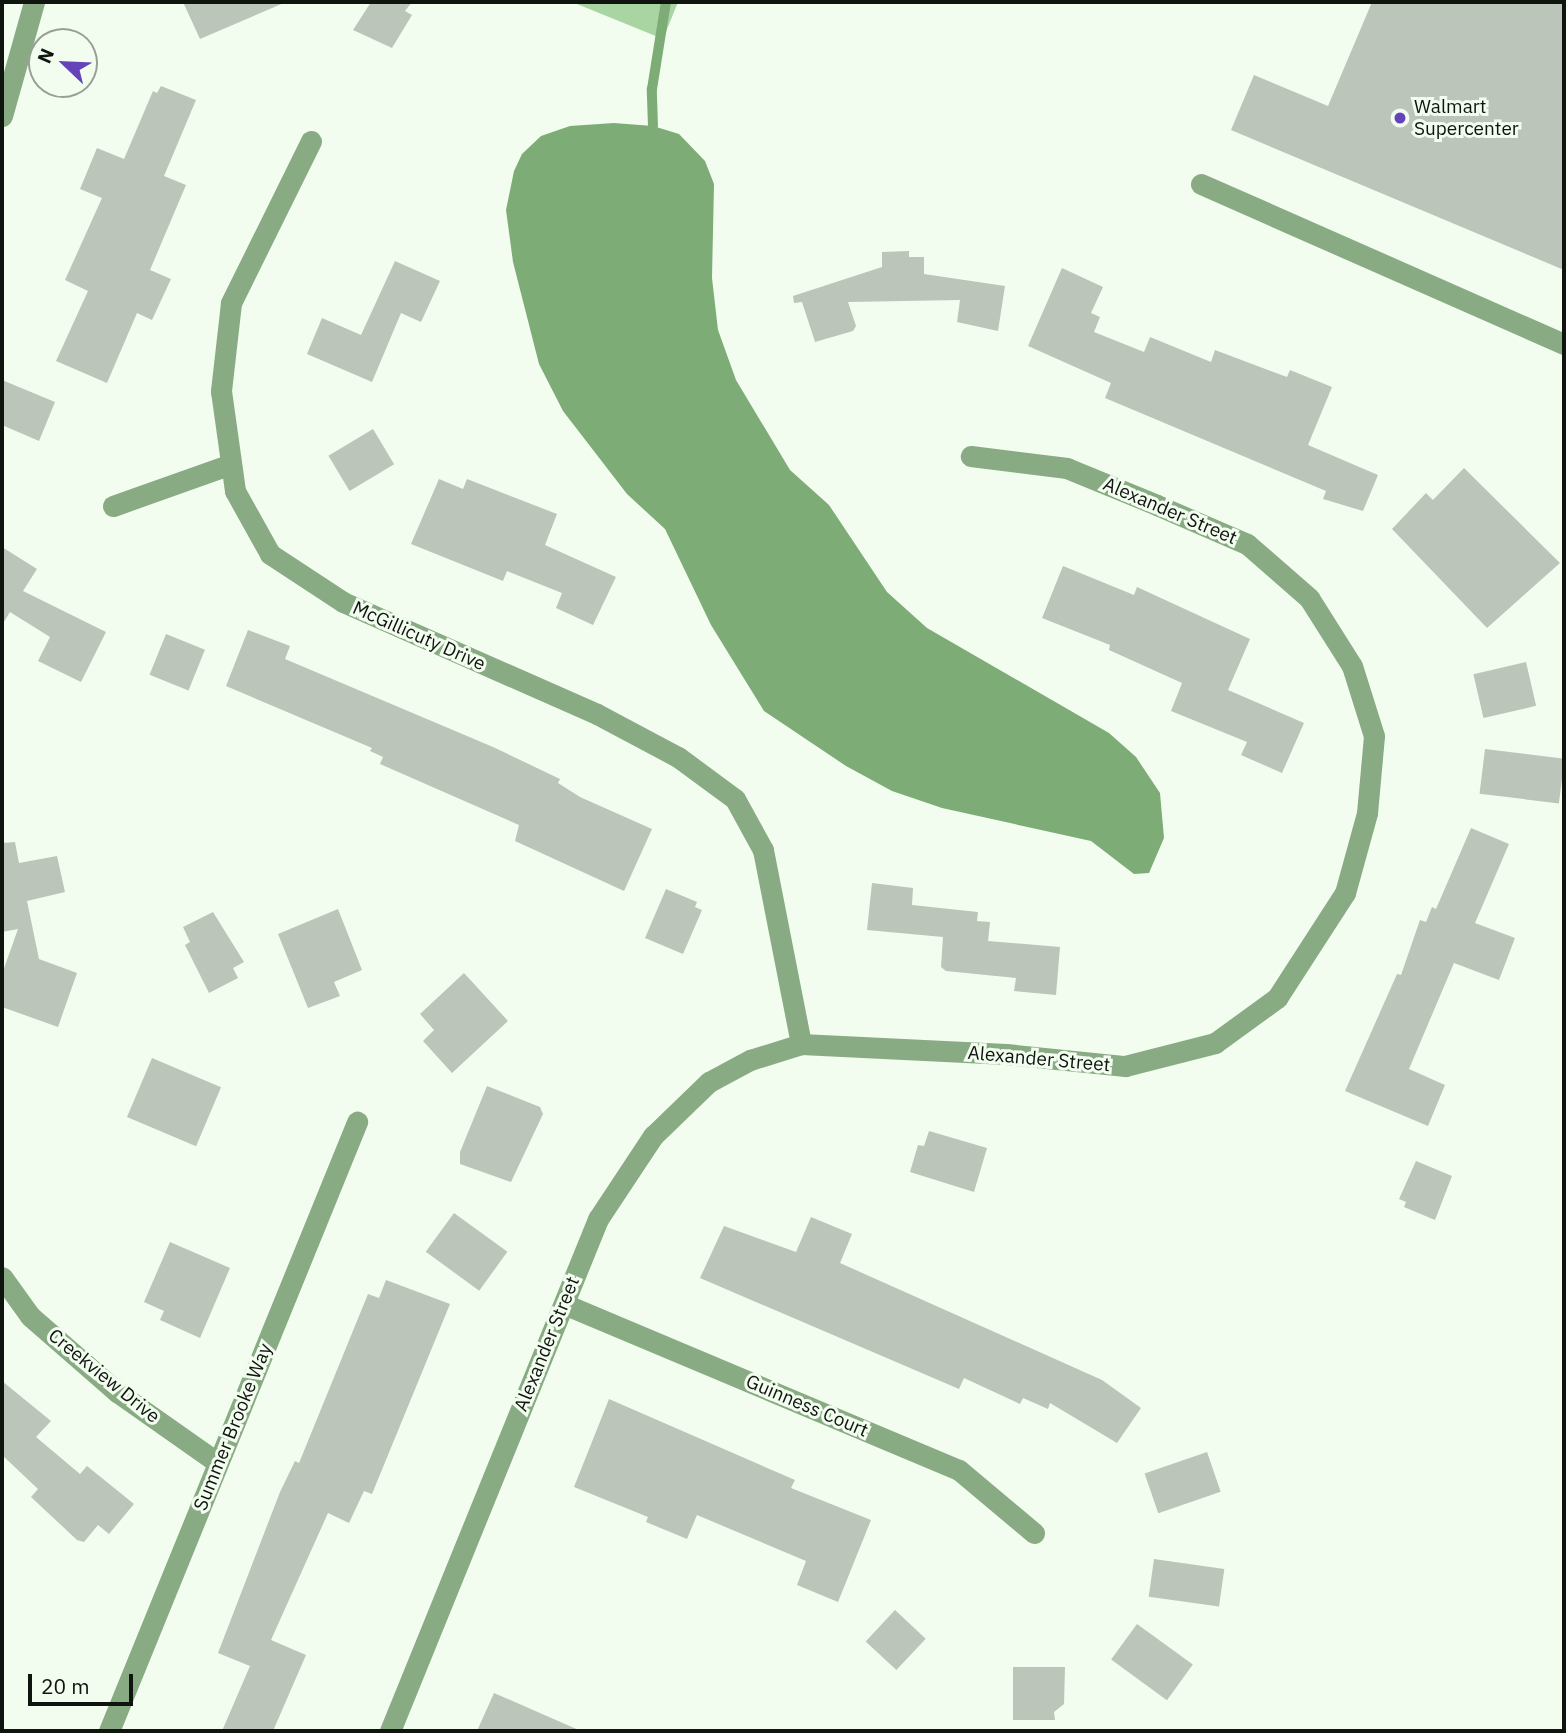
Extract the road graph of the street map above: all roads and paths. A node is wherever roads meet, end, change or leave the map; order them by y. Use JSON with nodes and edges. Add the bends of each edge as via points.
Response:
{"nodes":[{"id":1,"x":34,"y":2,"type":"edge"},
{"id":2,"x":2,"y":116,"type":"edge"},
{"id":3,"x":311,"y":141,"type":"dead end"},
{"id":4,"x":1202,"y":184,"type":"dead end"},
{"id":5,"x":1564,"y":344,"type":"edge"},
{"id":6,"x":971,"y":456,"type":"dead end"},
{"id":7,"x":231,"y":464,"type":"junction"},
{"id":8,"x":113,"y":506,"type":"dead end"},
{"id":9,"x":801,"y":1044,"type":"junction"},
{"id":10,"x":357,"y":1122,"type":"dead end"},
{"id":11,"x":2,"y":1277,"type":"edge"},
{"id":12,"x":564,"y":1304,"type":"junction"},
{"id":13,"x":218,"y":1463,"type":"junction"},
{"id":14,"x":1034,"y":1533,"type":"dead end"},
{"id":15,"x":109,"y":1731,"type":"edge"},
{"id":16,"x":390,"y":1731,"type":"edge"}],
"edges":[{"from":1,"to":2,"type":"street"},
{"from":3,"to":7,"type":"street","name":"McGillicuty Drive","via":[[276,203],[231,303],[221,391]]},
{"from":4,"to":5,"type":"street"},
{"from":6,"to":9,"type":"street","name":"Alexander Street","via":[[1067,468],[1144,499],[1247,544],[1309,598],[1352,666],[1374,736],[1367,813],[1345,893],[1278,998],[1215,1043],[1125,1066],[1006,1054]]},
{"from":7,"to":8,"type":"street"},
{"from":7,"to":9,"type":"street","name":"McGillicuty Drive","via":[[235,491],[270,554],[301,575],[343,602],[597,714],[678,757],[735,799],[763,850]]},
{"from":9,"to":12,"type":"street","name":"Alexander Street","via":[[750,1060],[709,1082],[653,1136],[598,1219]]},
{"from":10,"to":13,"type":"street","name":"Summer Brooke Way"},
{"from":11,"to":13,"type":"street","name":"Creekview Drive","via":[[30,1316],[117,1392]]},
{"from":12,"to":14,"type":"street","name":"Guinness Court","via":[[959,1470]]},
{"from":12,"to":16,"type":"street","name":"Alexander Street"},
{"from":13,"to":15,"type":"street","name":"Summer Brooke Way"}]}
